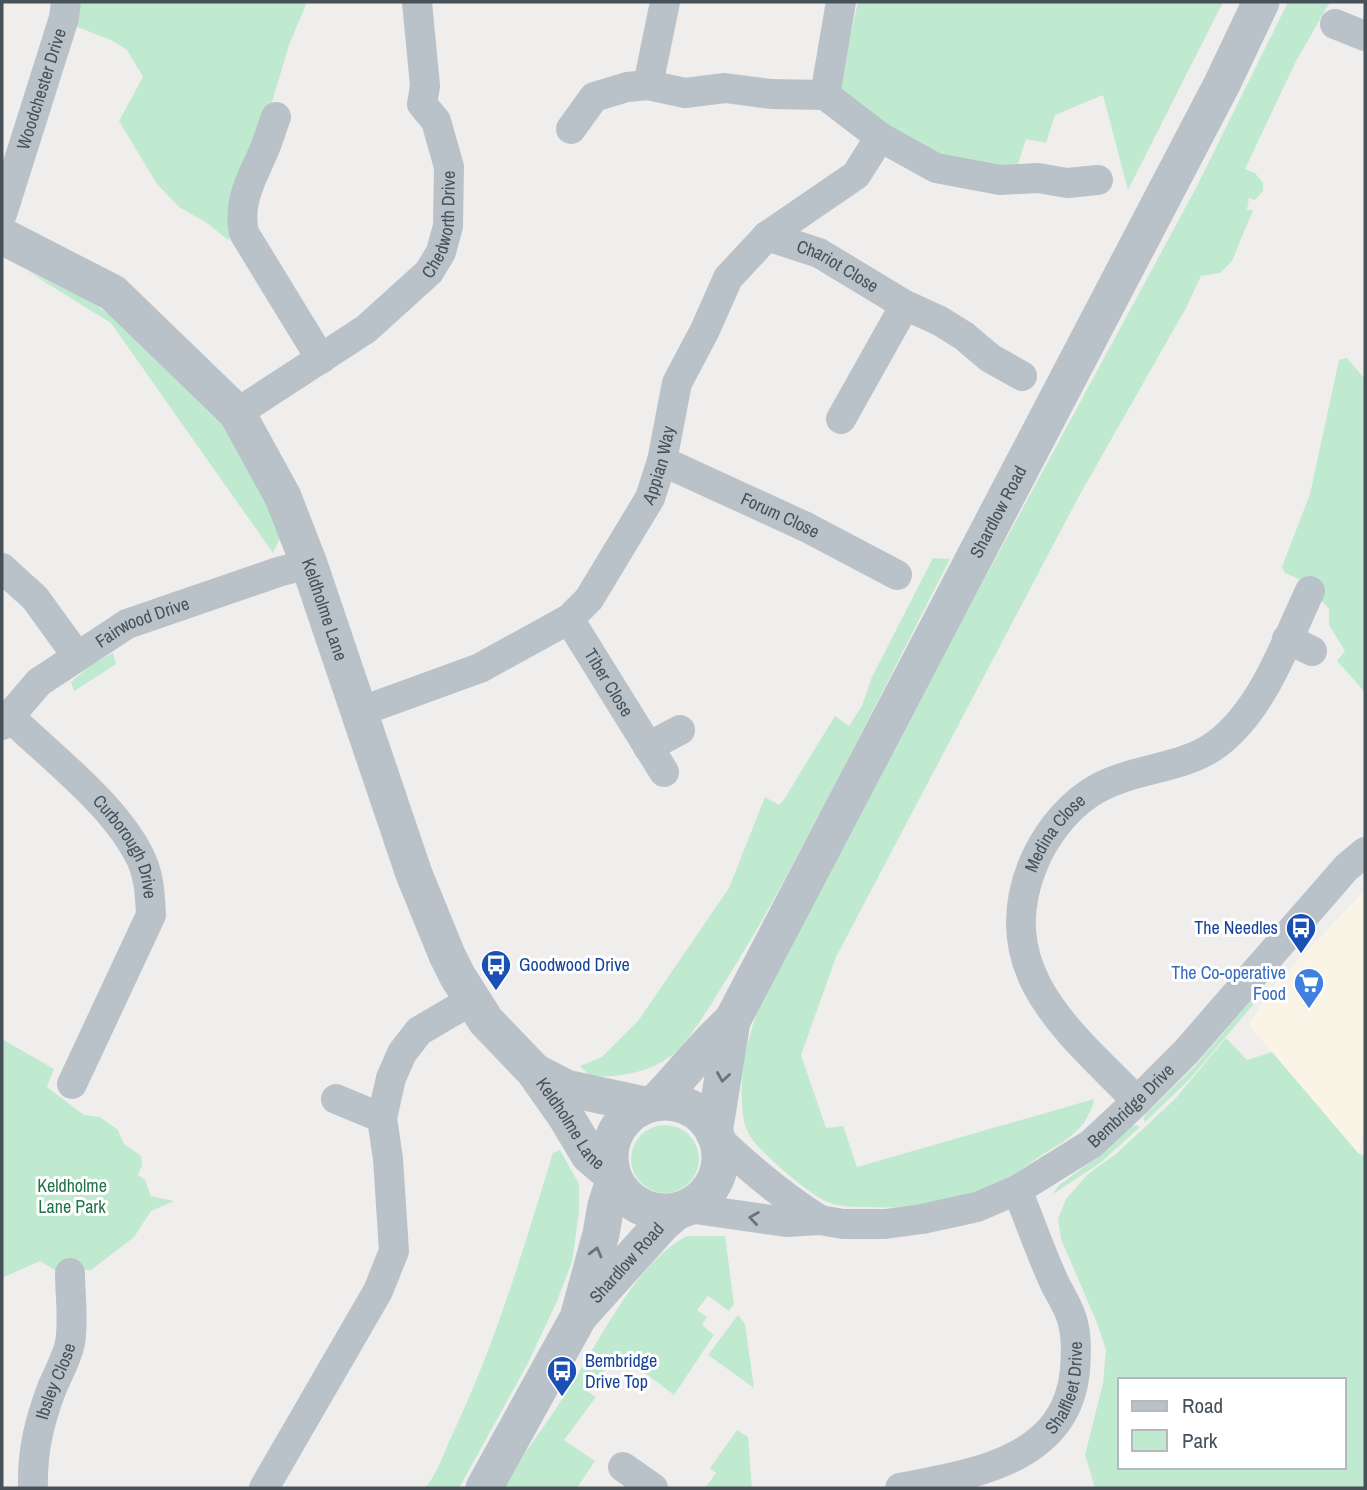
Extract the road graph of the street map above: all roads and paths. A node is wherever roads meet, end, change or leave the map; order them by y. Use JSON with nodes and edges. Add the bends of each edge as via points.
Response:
{"nodes":[{"id":1,"x":65,"y":2,"type":"edge"},
{"id":2,"x":417,"y":2,"type":"edge"},
{"id":3,"x":665,"y":2,"type":"edge"},
{"id":4,"x":841,"y":2,"type":"edge"},
{"id":5,"x":1261,"y":2,"type":"edge"},
{"id":6,"x":1335,"y":24,"type":"dead end"},
{"id":7,"x":1365,"y":36,"type":"edge"},
{"id":8,"x":648,"y":85,"type":"junction"},
{"id":9,"x":825,"y":95,"type":"junction"},
{"id":10,"x":276,"y":117,"type":"dead end"},
{"id":11,"x":571,"y":129,"type":"dead end"},
{"id":12,"x":880,"y":137,"type":"junction"},
{"id":13,"x":1098,"y":180,"type":"dead end"},
{"id":14,"x":2,"y":214,"type":"edge"},
{"id":15,"x":2,"y":236,"type":"edge"},
{"id":16,"x":767,"y":236,"type":"junction"},
{"id":17,"x":905,"y":305,"type":"junction"},
{"id":18,"x":321,"y":359,"type":"junction"},
{"id":19,"x":1022,"y":376,"type":"dead end"},
{"id":20,"x":237,"y":414,"type":"junction"},
{"id":21,"x":841,"y":419,"type":"dead end"},
{"id":22,"x":662,"y":461,"type":"junction"},
{"id":23,"x":309,"y":564,"type":"junction"},
{"id":24,"x":2,"y":568,"type":"edge"},
{"id":25,"x":897,"y":575,"type":"dead end"},
{"id":26,"x":1310,"y":591,"type":"dead end"},
{"id":27,"x":569,"y":619,"type":"junction"},
{"id":28,"x":77,"y":656,"type":"junction"},
{"id":29,"x":359,"y":712,"type":"junction"},
{"id":30,"x":5,"y":721,"type":"edge"},
{"id":31,"x":680,"y":730,"type":"dead end"},
{"id":32,"x":648,"y":747,"type":"junction"},
{"id":33,"x":664,"y":772,"type":"dead end"},
{"id":34,"x":1365,"y":852,"type":"edge"},
{"id":35,"x":472,"y":1000,"type":"junction"},
{"id":36,"x":732,"y":1021,"type":"junction"},
{"id":37,"x":534,"y":1071,"type":"junction"},
{"id":38,"x":72,"y":1084,"type":"dead end"},
{"id":39,"x":336,"y":1099,"type":"dead end"},
{"id":40,"x":1137,"y":1101,"type":"junction"},
{"id":41,"x":650,"y":1104,"type":"junction"},
{"id":42,"x":382,"y":1118,"type":"junction"},
{"id":43,"x":716,"y":1136,"type":"junction"},
{"id":44,"x":613,"y":1178,"type":"junction"},
{"id":45,"x":1017,"y":1190,"type":"junction"},
{"id":46,"x":683,"y":1210,"type":"junction"},
{"id":47,"x":820,"y":1220,"type":"junction"},
{"id":48,"x":70,"y":1273,"type":"dead end"},
{"id":49,"x":578,"y":1318,"type":"junction"},
{"id":50,"x":623,"y":1467,"type":"dead end"},
{"id":51,"x":33,"y":1488,"type":"edge"},
{"id":52,"x":264,"y":1488,"type":"edge"},
{"id":53,"x":484,"y":1488,"type":"edge"},
{"id":54,"x":653,"y":1488,"type":"edge"},
{"id":55,"x":900,"y":1488,"type":"edge"}],
"edges":[{"from":1,"to":14,"type":"street","name":"Woodchester Drive","via":[[64,18]]},
{"from":2,"to":18,"type":"street","name":"Chedworth Drive","via":[[425,86],[422,104],[436,121],[449,167],[447,226],[441,252],[429,272],[366,329]]},
{"from":3,"to":8,"type":"street"},
{"from":4,"to":9,"type":"street"},
{"from":5,"to":36,"type":"street","name":"Shardlow Road"},
{"from":6,"to":7,"type":"street"},
{"from":8,"to":9,"type":"street","via":[[685,93],[725,88]]},
{"from":8,"to":11,"type":"street","via":[[594,97]]},
{"from":9,"to":12,"type":"street"},
{"from":10,"to":18,"type":"street","via":[[243,195],[241,218],[244,233]]},
{"from":12,"to":13,"type":"street","via":[[936,168],[1000,180]]},
{"from":12,"to":16,"type":"street","name":"Appian Way","via":[[856,175]]},
{"from":15,"to":20,"type":"street","name":"Keldholme Lane","via":[[113,293]]},
{"from":16,"to":17,"type":"street","name":"Chariot Close","via":[[819,253]]},
{"from":16,"to":22,"type":"street","name":"Appian Way","via":[[728,278],[677,383]]},
{"from":17,"to":19,"type":"street","name":"Chariot Close","via":[[940,321]]},
{"from":17,"to":21,"type":"street"},
{"from":18,"to":20,"type":"street","name":"Chedworth Drive"},
{"from":20,"to":23,"type":"street","name":"Keldholme Lane","via":[[283,497]]},
{"from":22,"to":25,"type":"street","name":"Forum Close"},
{"from":22,"to":27,"type":"street","name":"Appian Way","via":[[636,523],[589,599]]},
{"from":23,"to":28,"type":"street","name":"Fairwood Drive","via":[[127,624]]},
{"from":23,"to":29,"type":"street","name":"Keldholme Lane"},
{"from":24,"to":28,"type":"street","via":[[35,598]]},
{"from":26,"to":40,"type":"street","name":"Medina Close","via":[[1299,645],[1235,728],[1202,754],[1125,776],[1089,793],[1058,823],[1038,852],[1027,881],[1022,934],[1037,988],[1068,1030]]},
{"from":27,"to":29,"type":"street","name":"Appian Way","via":[[480,668]]},
{"from":27,"to":32,"type":"street","name":"Tiber Close"},
{"from":28,"to":30,"type":"street","name":"Fairwood Drive","via":[[39,682]]},
{"from":29,"to":35,"type":"street","name":"Keldholme Lane","via":[[416,881]]},
{"from":30,"to":38,"type":"street","name":"Curborough Drive","via":[[122,825],[140,855],[149,886],[151,915]]},
{"from":31,"to":32,"type":"street"},
{"from":32,"to":33,"type":"street","name":"Tiber Close"},
{"from":34,"to":40,"type":"street","name":"Bembridge Drive"},
{"from":35,"to":37,"type":"street","name":"Keldholme Lane"},
{"from":35,"to":42,"type":"street","via":[[419,1031],[402,1053]]},
{"from":36,"to":41,"type":"street","name":"Shardlow Road"},
{"from":36,"to":43,"type":"street","name":"Shardlow Road","one_way":true},
{"from":37,"to":41,"type":"street","name":"Keldholme Lane","via":[[566,1088]]},
{"from":37,"to":44,"type":"street","name":"Keldholme Lane","via":[[589,1154]]},
{"from":39,"to":42,"type":"street"},
{"from":40,"to":45,"type":"street","name":"Bembridge Drive","via":[[1091,1144]]},
{"from":41,"to":43,"type":"street","via":[[675,1103],[693,1110]]},
{"from":41,"to":44,"type":"street","via":[[616,1129],[609,1161]]},
{"from":42,"to":52,"type":"street","via":[[394,1251],[378,1291]]},
{"from":43,"to":46,"type":"street","via":[[720,1151],[717,1175],[706,1194]]},
{"from":43,"to":47,"type":"street","name":"Bembridge Drive","via":[[756,1175]]},
{"from":44,"to":46,"type":"street","via":[[624,1196],[640,1208]]},
{"from":49,"to":44,"type":"street","name":"Shardlow Road","one_way":true},
{"from":45,"to":47,"type":"street","name":"Bembridge Drive","via":[[977,1208],[922,1219],[864,1224]]},
{"from":45,"to":55,"type":"street","name":"Shalfleet Drive","via":[[1073,1321],[1077,1346],[1069,1396],[1040,1440],[1014,1458],[984,1470]]},
{"from":47,"to":46,"type":"street","name":"Bembridge Drive","one_way":true,"via":[[786,1222]]},
{"from":46,"to":49,"type":"street","name":"Shardlow Road","via":[[662,1224]]},
{"from":48,"to":51,"type":"street","name":"Ibsley Close","via":[[69,1345],[36,1442]]},
{"from":49,"to":53,"type":"street","name":"Shardlow Road"},
{"from":50,"to":54,"type":"street"}]}
